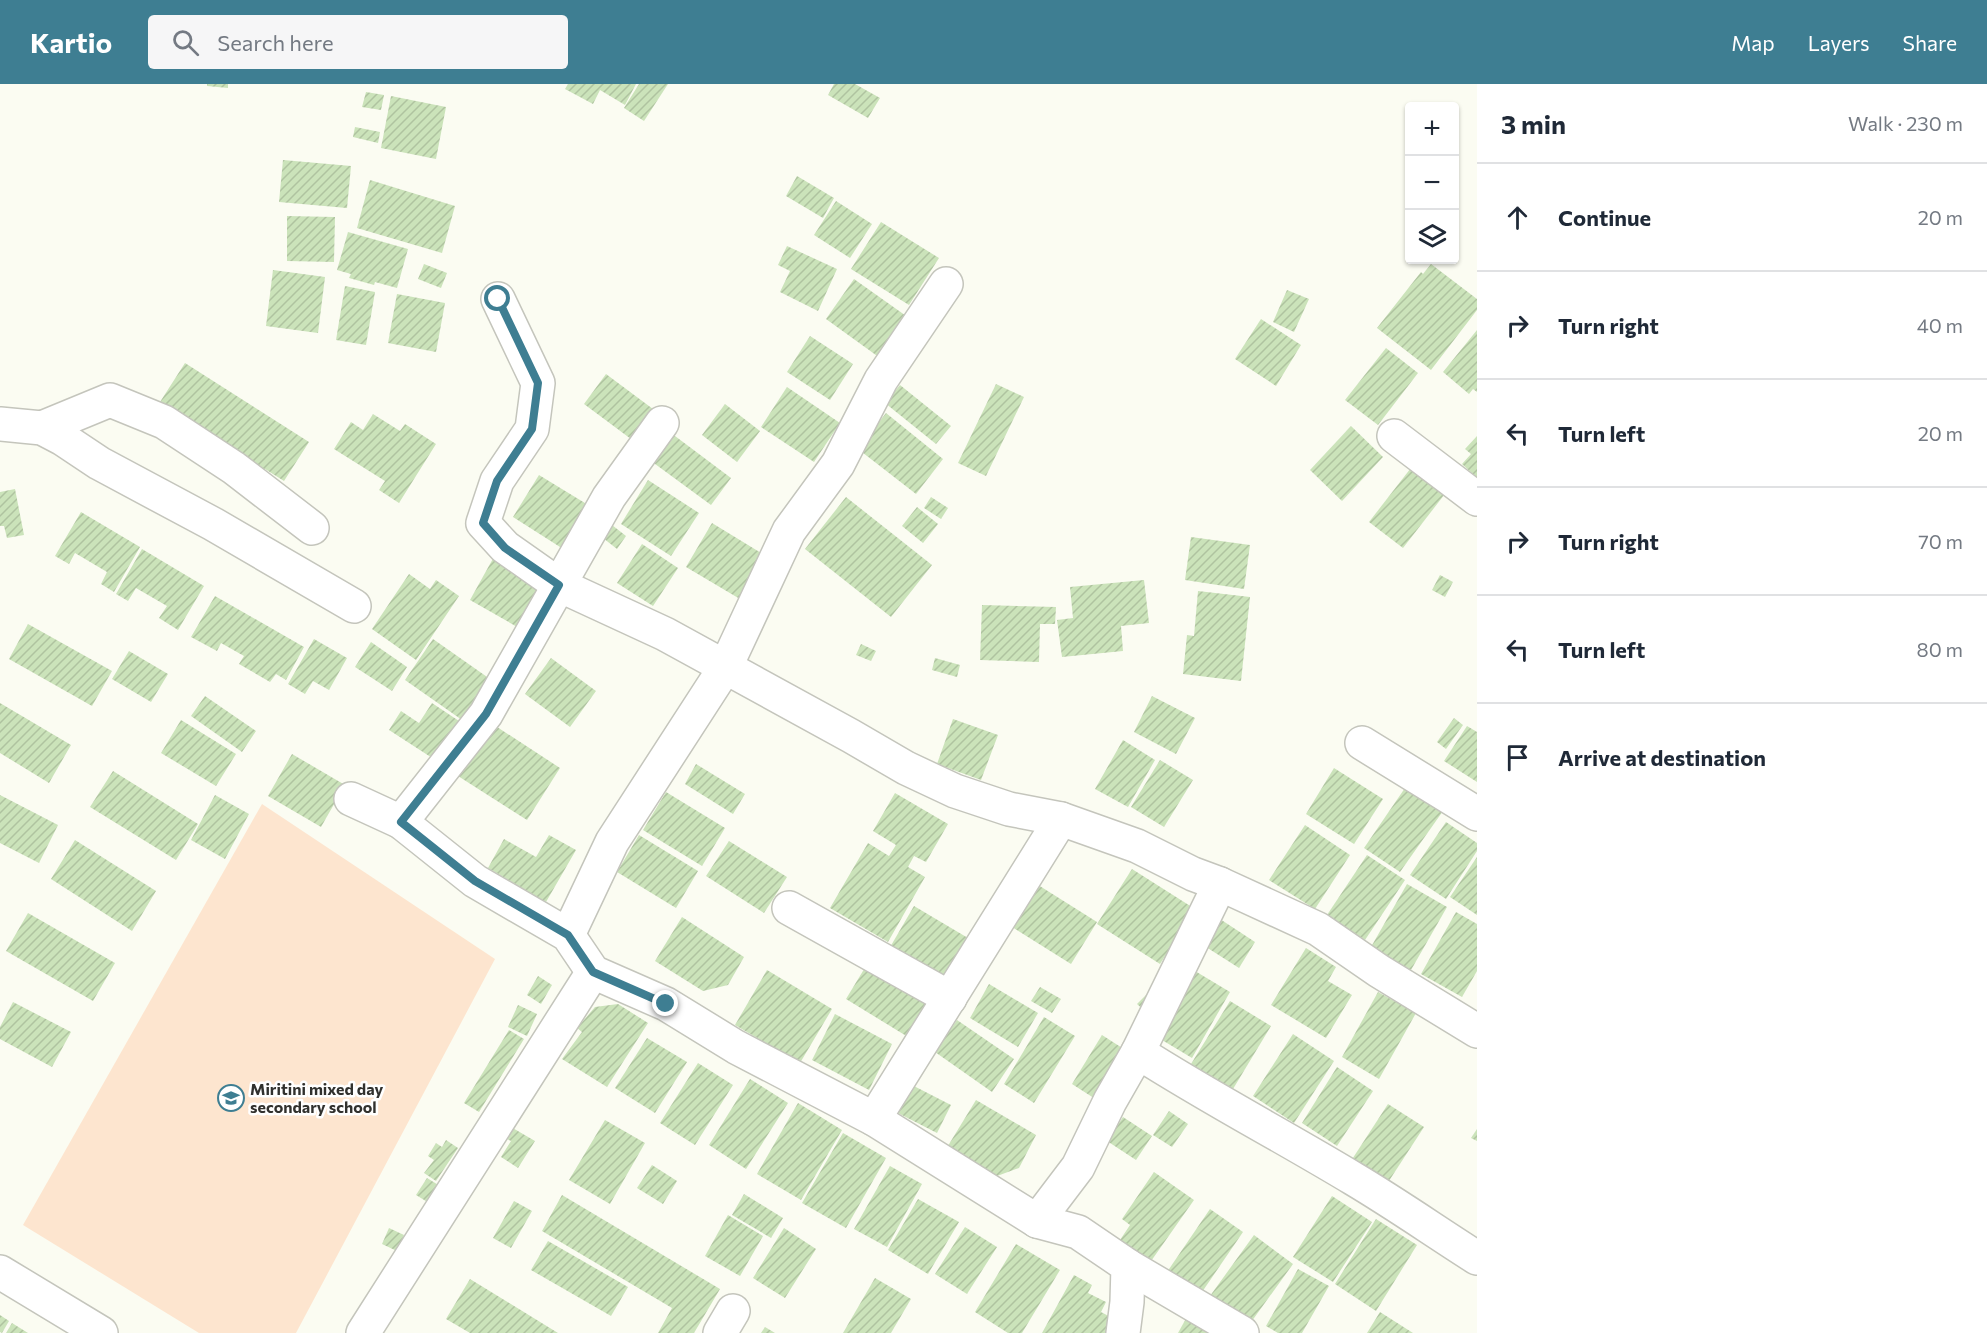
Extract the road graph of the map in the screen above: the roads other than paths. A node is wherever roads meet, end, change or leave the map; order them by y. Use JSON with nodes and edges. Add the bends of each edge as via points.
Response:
{"nodes":[{"id":1,"x":946,"y":284,"type":"dead end"},
{"id":2,"x":498,"y":299,"type":"dead end"},
{"id":3,"x":662,"y":423,"type":"dead end"},
{"id":4,"x":0,"y":424,"type":"edge"},
{"id":5,"x":42,"y":428,"type":"junction"},
{"id":6,"x":1394,"y":436,"type":"dead end"},
{"id":7,"x":1477,"y":499,"type":"edge"},
{"id":8,"x":312,"y":528,"type":"dead end"},
{"id":9,"x":559,"y":585,"type":"junction"},
{"id":10,"x":354,"y":606,"type":"dead end"},
{"id":11,"x":726,"y":666,"type":"junction"},
{"id":12,"x":1362,"y":743,"type":"dead end"},
{"id":13,"x":351,"y":799,"type":"dead end"},
{"id":14,"x":1477,"y":814,"type":"edge"},
{"id":15,"x":1061,"y":819,"type":"junction"},
{"id":16,"x":401,"y":822,"type":"junction"},
{"id":17,"x":1220,"y":884,"type":"junction"},
{"id":18,"x":789,"y":908,"type":"dead end"},
{"id":19,"x":568,"y":935,"type":"junction"},
{"id":20,"x":593,"y":972,"type":"junction"},
{"id":21,"x":950,"y":998,"type":"junction"},
{"id":22,"x":1477,"y":1031,"type":"edge"},
{"id":23,"x":1138,"y":1052,"type":"junction"},
{"id":24,"x":874,"y":1119,"type":"junction"},
{"id":25,"x":1037,"y":1221,"type":"junction"},
{"id":26,"x":1477,"y":1258,"type":"edge"},
{"id":27,"x":1128,"y":1266,"type":"junction"},
{"id":28,"x":0,"y":1272,"type":"edge"},
{"id":29,"x":85,"y":1328,"type":"edge"},
{"id":30,"x":363,"y":1333,"type":"edge"},
{"id":31,"x":1123,"y":1333,"type":"edge"},
{"id":32,"x":1242,"y":1333,"type":"edge"}],
"edges":[{"from":1,"to":11,"type":"street","via":[[881,380],[838,464],[789,531]]},
{"from":2,"to":9,"type":"street","via":[[538,383],[532,429],[497,481],[483,523],[505,548]]},
{"from":3,"to":9,"type":"street","via":[[609,497]]},
{"from":4,"to":5,"type":"street"},
{"from":5,"to":8,"type":"street","via":[[110,400],[164,422],[234,468]]},
{"from":5,"to":10,"type":"street"},
{"from":6,"to":7,"type":"street"},
{"from":9,"to":11,"type":"street"},
{"from":9,"to":16,"type":"street","via":[[486,714]]},
{"from":11,"to":15,"type":"street","via":[[906,768],[955,791],[1009,809]]},
{"from":11,"to":19,"type":"street","via":[[612,842]]},
{"from":12,"to":14,"type":"street"},
{"from":13,"to":16,"type":"street"},
{"from":15,"to":17,"type":"street","via":[[1137,846]]},
{"from":15,"to":21,"type":"street"},
{"from":16,"to":19,"type":"street","via":[[475,881]]},
{"from":17,"to":22,"type":"street","via":[[1318,929]]},
{"from":17,"to":23,"type":"street"},
{"from":18,"to":21,"type":"street"},
{"from":19,"to":20,"type":"street"},
{"from":20,"to":24,"type":"street","via":[[666,1004],[736,1047]]},
{"from":20,"to":30,"type":"street"},
{"from":21,"to":24,"type":"street"},
{"from":23,"to":25,"type":"street","via":[[1078,1167]]},
{"from":23,"to":26,"type":"street","via":[[1355,1180]]},
{"from":24,"to":25,"type":"street"},
{"from":25,"to":27,"type":"street","via":[[1078,1232]]},
{"from":27,"to":31,"type":"street"},
{"from":27,"to":32,"type":"street"},
{"from":28,"to":29,"type":"street"}]}
